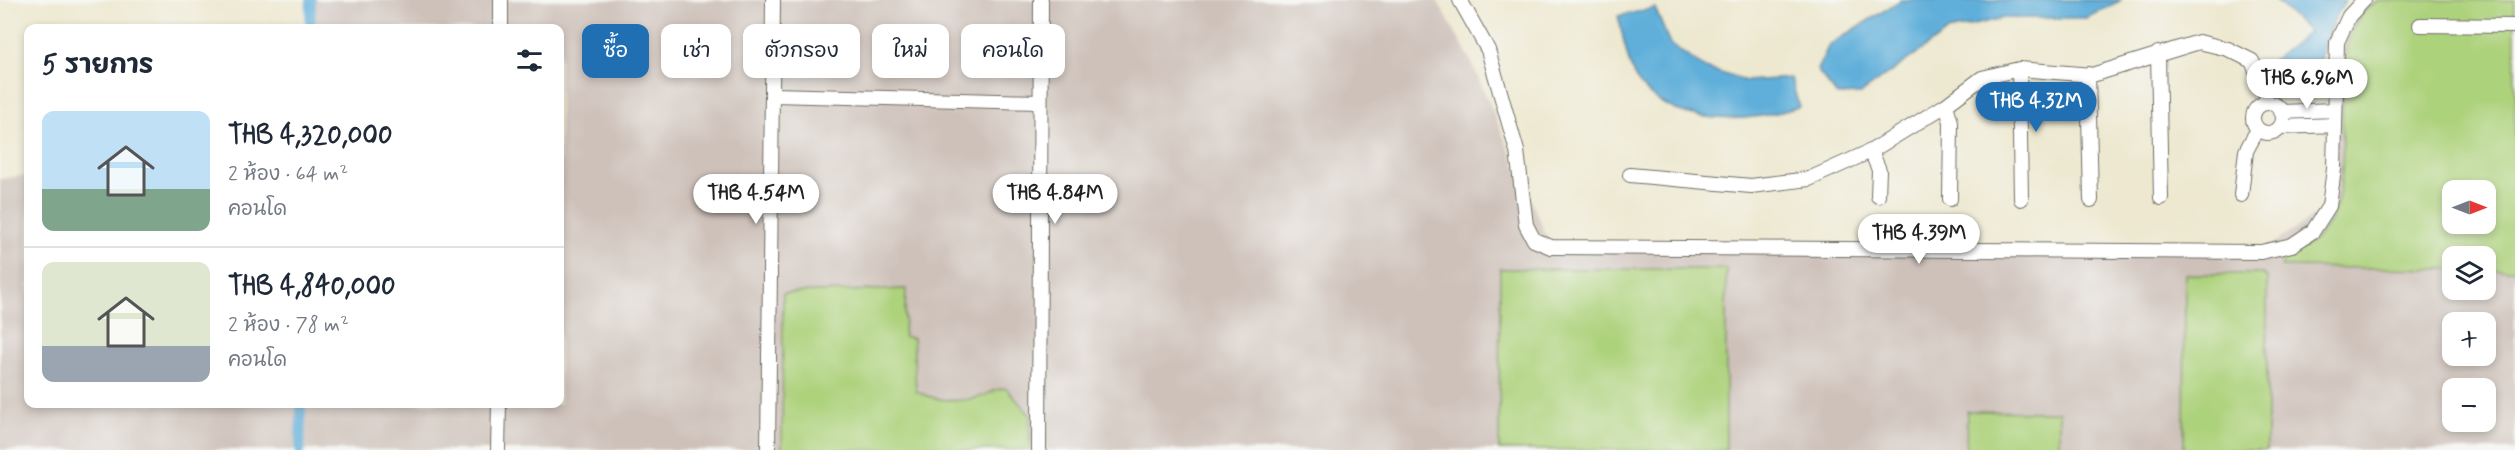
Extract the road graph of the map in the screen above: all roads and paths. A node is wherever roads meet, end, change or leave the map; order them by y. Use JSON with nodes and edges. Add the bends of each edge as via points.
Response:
{"nodes":[{"id":1,"x":501,"y":0,"type":"edge"},
{"id":2,"x":773,"y":0,"type":"edge"},
{"id":3,"x":1041,"y":0,"type":"edge"},
{"id":4,"x":1460,"y":0,"type":"edge"},
{"id":5,"x":2364,"y":0,"type":"edge"},
{"id":6,"x":501,"y":24,"type":"edge"},
{"id":7,"x":2420,"y":25,"type":"dead end"},
{"id":8,"x":2515,"y":26,"type":"edge"},
{"id":9,"x":2158,"y":53,"type":"junction"},
{"id":10,"x":2019,"y":69,"type":"junction"},
{"id":11,"x":2088,"y":74,"type":"junction"},
{"id":12,"x":774,"y":95,"type":"junction"},
{"id":13,"x":1039,"y":102,"type":"junction"},
{"id":14,"x":2270,"y":104,"type":"junction"},
{"id":15,"x":1946,"y":105,"type":"junction"},
{"id":16,"x":2335,"y":110,"type":"junction"},
{"id":17,"x":2335,"y":125,"type":"junction"},
{"id":18,"x":2280,"y":127,"type":"junction"},
{"id":19,"x":2258,"y":131,"type":"junction"},
{"id":20,"x":1871,"y":151,"type":"junction"},
{"id":21,"x":1630,"y":175,"type":"dead end"},
{"id":22,"x":2241,"y":195,"type":"dead end"},
{"id":23,"x":1878,"y":196,"type":"dead end"},
{"id":24,"x":2161,"y":198,"type":"dead end"},
{"id":25,"x":1950,"y":199,"type":"dead end"},
{"id":26,"x":2021,"y":199,"type":"dead end"},
{"id":27,"x":2091,"y":200,"type":"dead end"},
{"id":28,"x":499,"y":408,"type":"edge"},
{"id":29,"x":498,"y":450,"type":"edge"},
{"id":30,"x":768,"y":450,"type":"edge"},
{"id":31,"x":1039,"y":450,"type":"edge"}],
"edges":[{"from":1,"to":6,"type":"street"},
{"from":2,"to":12,"type":"street"},
{"from":3,"to":13,"type":"street"},
{"from":4,"to":17,"type":"street","via":[[1488,50],[1517,151],[1526,225],[1534,240],[1551,247],[2261,252],[2292,245],[2313,231],[2329,206]]},
{"from":5,"to":16,"type":"street","via":[[2349,16],[2337,42]]},
{"from":7,"to":8,"type":"street"},
{"from":9,"to":11,"type":"street"},
{"from":9,"to":14,"type":"street","via":[[2199,42],[2228,49],[2252,61]]},
{"from":9,"to":24,"type":"street"},
{"from":10,"to":11,"type":"street"},
{"from":10,"to":15,"type":"street","via":[[1982,78]]},
{"from":10,"to":26,"type":"street"},
{"from":11,"to":27,"type":"street"},
{"from":12,"to":13,"type":"street"},
{"from":12,"to":30,"type":"street"},
{"from":13,"to":31,"type":"street"},
{"from":14,"to":16,"type":"street"},
{"from":14,"to":18,"type":"street"},
{"from":14,"to":19,"type":"street","via":[[2253,114]]},
{"from":15,"to":20,"type":"street"},
{"from":15,"to":25,"type":"street","via":[[1951,122]]},
{"from":16,"to":17,"type":"street"},
{"from":17,"to":18,"type":"street"},
{"from":18,"to":19,"type":"street","via":[[2272,133]]},
{"from":19,"to":22,"type":"street","via":[[2246,151]]},
{"from":20,"to":21,"type":"street","via":[[1809,179],[1751,186]]},
{"from":20,"to":23,"type":"street","via":[[1879,170]]},
{"from":28,"to":29,"type":"street"}]}
